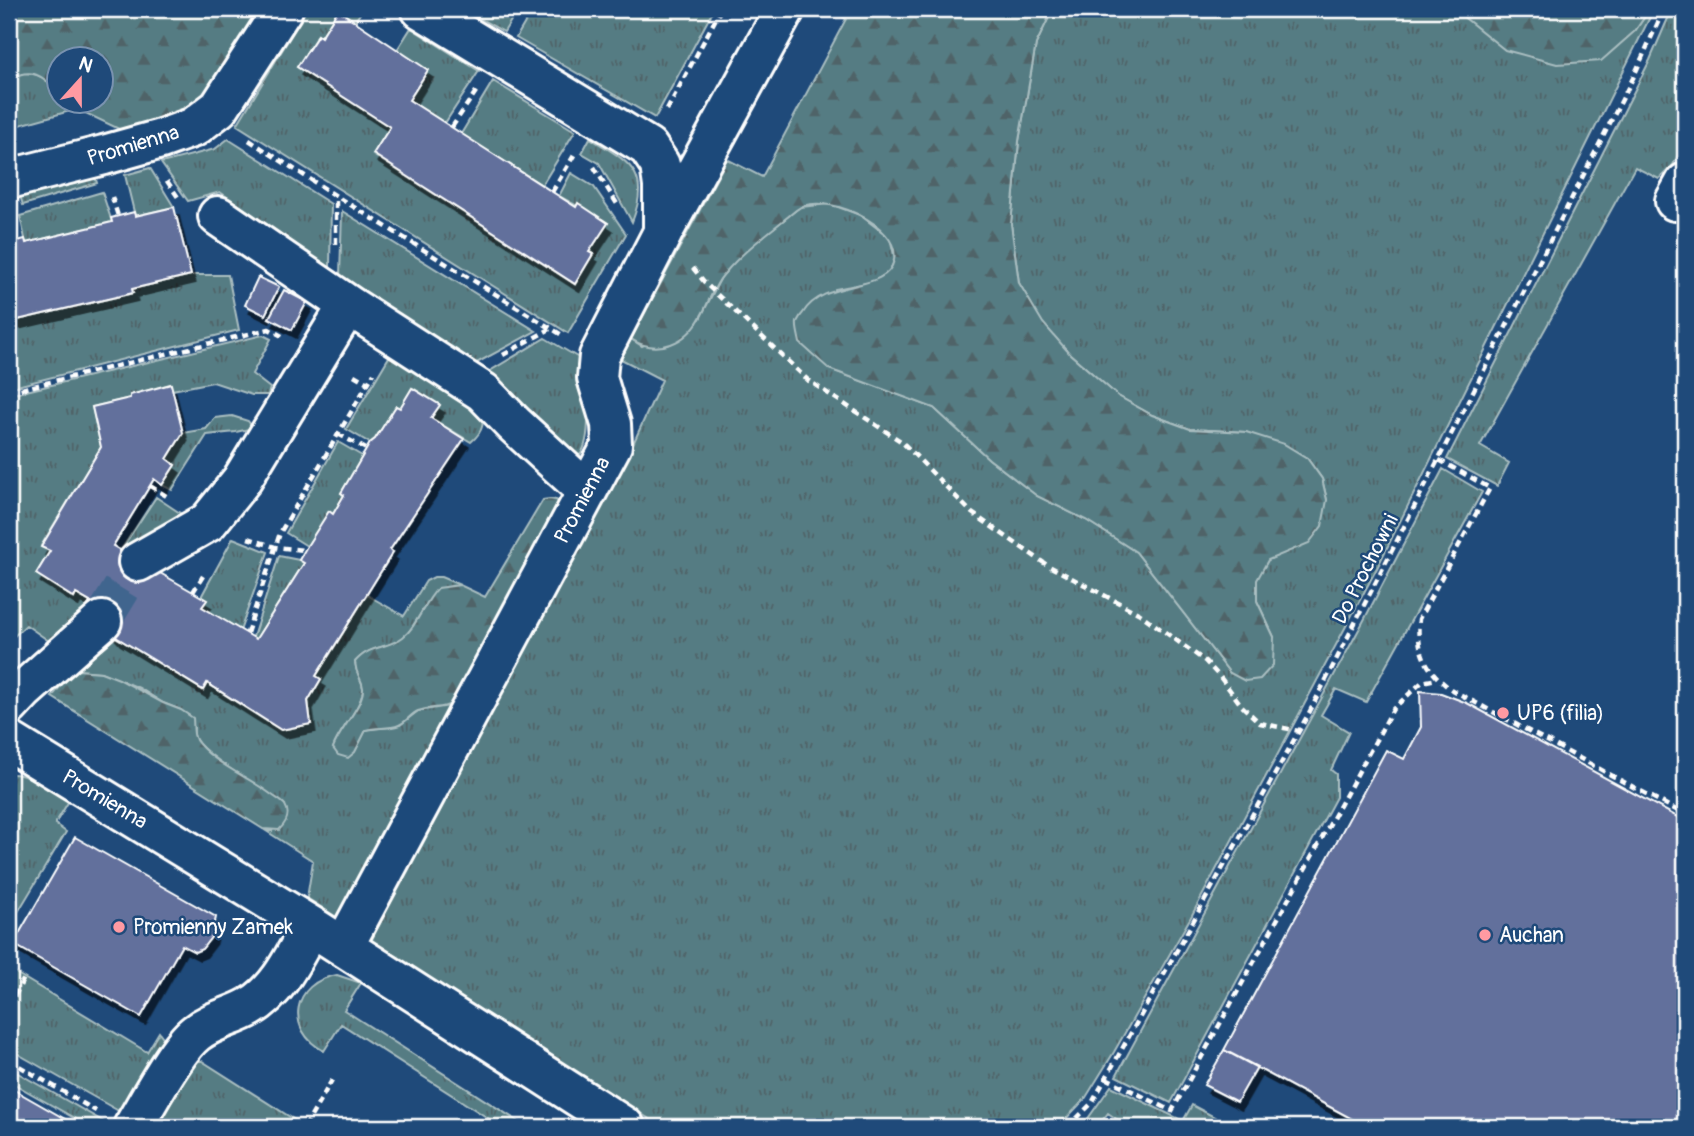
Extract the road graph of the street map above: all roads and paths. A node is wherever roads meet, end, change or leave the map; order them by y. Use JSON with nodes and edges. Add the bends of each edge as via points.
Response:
{"nodes":[{"id":1,"x":283,"y":9,"type":"edge"},
{"id":2,"x":421,"y":9,"type":"edge"},
{"id":3,"x":721,"y":9,"type":"edge"},
{"id":4,"x":785,"y":9,"type":"edge"},
{"id":5,"x":1664,"y":9,"type":"edge"},
{"id":6,"x":478,"y":87,"type":"dead end"},
{"id":7,"x":452,"y":127,"type":"dead end"},
{"id":8,"x":238,"y":133,"type":"dead end"},
{"id":9,"x":580,"y":145,"type":"dead end"},
{"id":10,"x":648,"y":147,"type":"junction"},
{"id":11,"x":575,"y":154,"type":"junction"},
{"id":12,"x":9,"y":179,"type":"edge"},
{"id":13,"x":552,"y":192,"type":"dead end"},
{"id":14,"x":621,"y":210,"type":"dead end"},
{"id":15,"x":218,"y":216,"type":"dead end"},
{"id":16,"x":9,"y":224,"type":"edge"},
{"id":17,"x":663,"y":232,"type":"junction"},
{"id":18,"x":13,"y":242,"type":"dead end"},
{"id":19,"x":348,"y":304,"type":"junction"},
{"id":20,"x":395,"y":335,"type":"junction"},
{"id":21,"x":319,"y":355,"type":"junction"},
{"id":22,"x":599,"y":356,"type":"junction"},
{"id":23,"x":368,"y":383,"type":"junction"},
{"id":24,"x":9,"y":392,"type":"edge"},
{"id":25,"x":338,"y":434,"type":"junction"},
{"id":26,"x":366,"y":449,"type":"dead end"},
{"id":27,"x":1438,"y":460,"type":"junction"},
{"id":28,"x":587,"y":491,"type":"junction"},
{"id":29,"x":138,"y":562,"type":"tunnel mouth"},
{"id":30,"x":102,"y":621,"type":"tunnel mouth"},
{"id":31,"x":247,"y":633,"type":"dead end"},
{"id":32,"x":1437,"y":679,"type":"junction"},
{"id":33,"x":9,"y":706,"type":"edge"},
{"id":34,"x":1299,"y":731,"type":"junction"},
{"id":35,"x":9,"y":741,"type":"edge"},
{"id":36,"x":1681,"y":815,"type":"edge"},
{"id":37,"x":311,"y":926,"type":"junction"},
{"id":38,"x":344,"y":946,"type":"junction"},
{"id":39,"x":24,"y":978,"type":"dead end"},
{"id":40,"x":9,"y":1006,"type":"edge"},
{"id":41,"x":9,"y":1060,"type":"edge"},
{"id":42,"x":1106,"y":1078,"type":"junction"},
{"id":43,"x":332,"y":1080,"type":"dead end"},
{"id":44,"x":117,"y":1121,"type":"edge"},
{"id":45,"x":305,"y":1127,"type":"edge"},
{"id":46,"x":625,"y":1127,"type":"edge"},
{"id":47,"x":1068,"y":1127,"type":"edge"}],
"edges":[{"from":1,"to":12,"type":"street","name":"Promienna","via":[[219,108],[194,127]]},
{"from":2,"to":10,"type":"street"},
{"from":3,"to":10,"type":"path"},
{"from":4,"to":17,"type":"street"},
{"from":5,"to":27,"type":"path","name":"Do Prochowni"},
{"from":6,"to":7,"type":"path"},
{"from":8,"to":22,"type":"path"},
{"from":9,"to":11,"type":"path"},
{"from":10,"to":17,"type":"street","via":[[660,165]]},
{"from":11,"to":13,"type":"path"},
{"from":11,"to":14,"type":"path","via":[[596,169]]},
{"from":15,"to":19,"type":"street"},
{"from":16,"to":18,"type":"path"},
{"from":17,"to":22,"type":"street"},
{"from":17,"to":34,"type":"path","via":[[706,284],[809,381],[902,442],[972,513],[1047,565],[1140,614],[1205,661],[1260,723]]},
{"from":19,"to":20,"type":"street"},
{"from":19,"to":21,"type":"street"},
{"from":20,"to":23,"type":"path"},
{"from":20,"to":28,"type":"street","via":[[483,392]]},
{"from":21,"to":23,"type":"path"},
{"from":21,"to":24,"type":"path","via":[[269,329]]},
{"from":21,"to":29,"type":"street","via":[[241,481],[208,522]]},
{"from":22,"to":28,"type":"street","name":"Promienna","via":[[597,378],[611,424],[612,445]]},
{"from":23,"to":25,"type":"path"},
{"from":25,"to":26,"type":"path"},
{"from":25,"to":31,"type":"path","via":[[280,533]]},
{"from":27,"to":32,"type":"path","via":[[1490,488],[1419,619],[1417,639]]},
{"from":27,"to":34,"type":"path","name":"Do Prochowni"},
{"from":28,"to":38,"type":"street","name":"Promienna"},
{"from":30,"to":33,"type":"street"},
{"from":32,"to":36,"type":"path"},
{"from":32,"to":42,"type":"path","via":[[1422,682],[1393,709],[1172,1111]]},
{"from":34,"to":42,"type":"path","name":"Do Prochowni"},
{"from":35,"to":37,"type":"street","name":"Promienna"},
{"from":37,"to":38,"type":"street","name":"Promienna"},
{"from":37,"to":44,"type":"street","via":[[266,995],[195,1033]]},
{"from":38,"to":46,"type":"street","name":"Promienna"},
{"from":39,"to":40,"type":"path"},
{"from":41,"to":44,"type":"path"},
{"from":42,"to":47,"type":"path","name":"Do Prochowni","via":[[1092,1103]]},
{"from":43,"to":45,"type":"path"}]}
